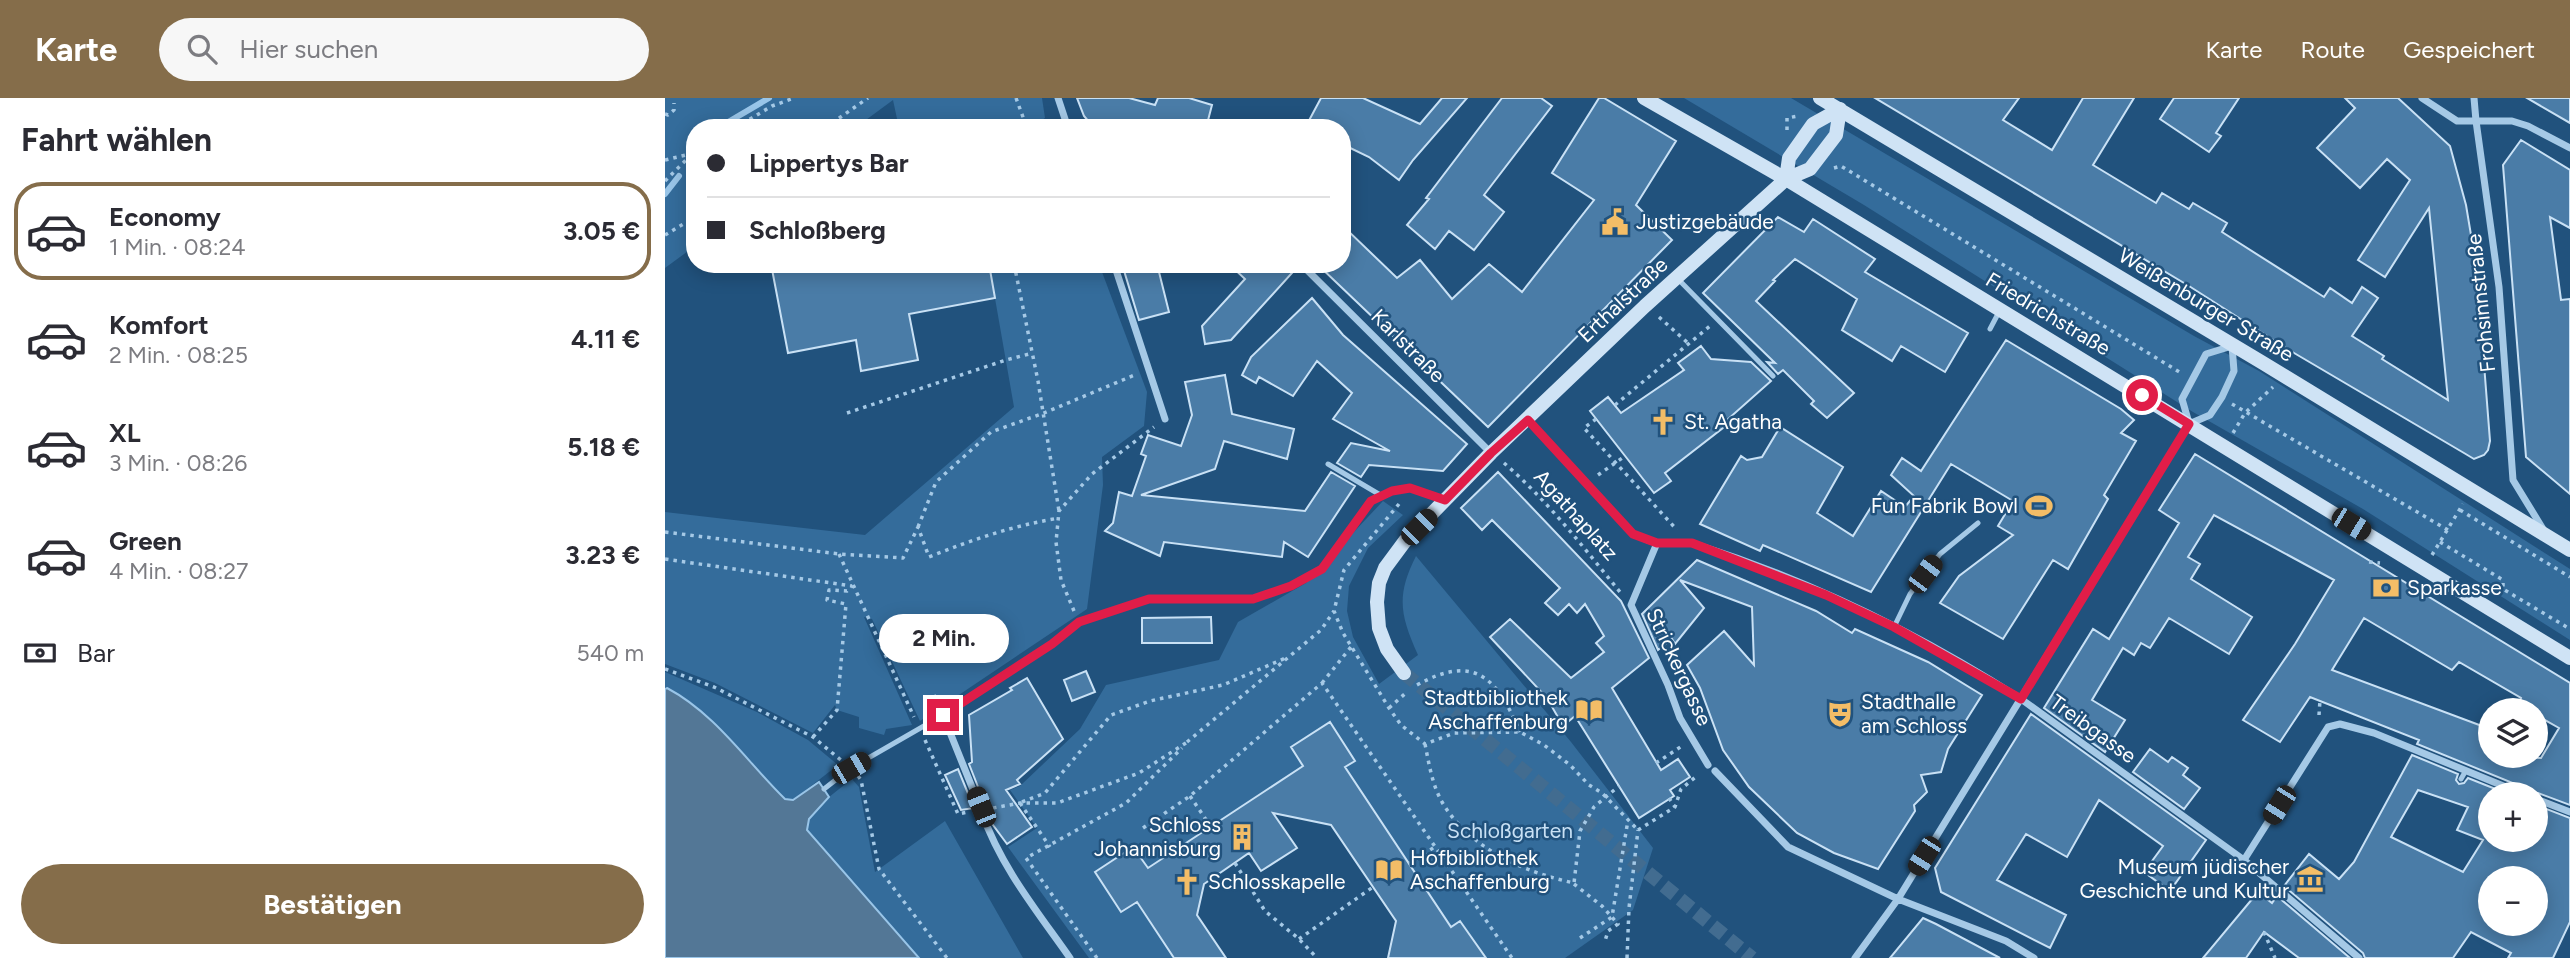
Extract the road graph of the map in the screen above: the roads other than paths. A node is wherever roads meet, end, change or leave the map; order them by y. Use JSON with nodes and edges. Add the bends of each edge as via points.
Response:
{"nodes":[{"id":1,"x":1058,"y":98,"type":"edge"},
{"id":2,"x":1644,"y":98,"type":"edge"},
{"id":3,"x":1820,"y":98,"type":"edge"},
{"id":4,"x":2422,"y":98,"type":"edge"},
{"id":5,"x":2474,"y":98,"type":"edge"},
{"id":6,"x":1842,"y":106,"type":"junction"},
{"id":7,"x":1066,"y":119,"type":"edge"},
{"id":8,"x":2476,"y":121,"type":"junction"},
{"id":9,"x":2570,"y":148,"type":"edge"},
{"id":10,"x":1786,"y":180,"type":"junction"},
{"id":11,"x":1117,"y":273,"type":"edge"},
{"id":12,"x":1310,"y":273,"type":"edge"},
{"id":13,"x":1677,"y":278,"type":"junction"},
{"id":14,"x":2000,"y":310,"type":"junction"},
{"id":15,"x":1990,"y":329,"type":"dead end"},
{"id":16,"x":2232,"y":346,"type":"junction"},
{"id":17,"x":1773,"y":376,"type":"dead end"},
{"id":18,"x":1165,"y":419,"type":"road end"},
{"id":19,"x":1528,"y":420,"type":"junction"},
{"id":20,"x":2189,"y":424,"type":"junction"},
{"id":21,"x":1491,"y":453,"type":"junction"},
{"id":22,"x":1328,"y":464,"type":"dead end"},
{"id":23,"x":1382,"y":496,"type":"junction"},
{"id":24,"x":1445,"y":500,"type":"junction"},
{"id":25,"x":1978,"y":523,"type":"dead end"},
{"id":26,"x":2545,"y":533,"type":"junction"},
{"id":27,"x":1657,"y":543,"type":"junction"},
{"id":28,"x":2570,"y":550,"type":"edge"},
{"id":29,"x":1894,"y":627,"type":"junction"},
{"id":30,"x":2570,"y":658,"type":"edge"},
{"id":31,"x":1404,"y":673,"type":"tunnel mouth"},
{"id":32,"x":2021,"y":699,"type":"junction"},
{"id":33,"x":943,"y":715,"type":"junction"},
{"id":34,"x":1708,"y":765,"type":"road end"},
{"id":35,"x":1715,"y":771,"type":"dead end"},
{"id":36,"x":2485,"y":782,"type":"edge"},
{"id":37,"x":824,"y":789,"type":"dead end"},
{"id":38,"x":2548,"y":804,"type":"edge"},
{"id":39,"x":2570,"y":812,"type":"edge"},
{"id":40,"x":2244,"y":860,"type":"junction"},
{"id":41,"x":1898,"y":899,"type":"junction"},
{"id":42,"x":1070,"y":958,"type":"edge"},
{"id":43,"x":1855,"y":958,"type":"edge"},
{"id":44,"x":2034,"y":958,"type":"edge"},
{"id":45,"x":2359,"y":958,"type":"edge"}],
"edges":[{"from":1,"to":7,"type":"street"},
{"from":2,"to":10,"type":"main road","name":"Friedrichstraße"},
{"from":3,"to":6,"type":"main road","name":"Weißenburger Straße"},
{"from":4,"to":8,"type":"street","via":[[2457,121]]},
{"from":5,"to":8,"type":"street","name":"Frohsinnstraße"},
{"from":6,"to":10,"type":"main road","via":[[1813,124],[1789,158]]},
{"from":6,"to":10,"type":"main road","name":"Erthalstraße","via":[[1836,135],[1810,169]]},
{"from":6,"to":16,"type":"main road","name":"Weißenburger Straße"},
{"from":8,"to":9,"type":"street","via":[[2512,121]]},
{"from":8,"to":26,"type":"street","name":"Frohsinnstraße","via":[[2499,287],[2513,480]]},
{"from":10,"to":13,"type":"main road","name":"Erthalstraße"},
{"from":10,"to":14,"type":"main road","name":"Friedrichstraße"},
{"from":11,"to":18,"type":"street"},
{"from":12,"to":21,"type":"street","name":"Karlstraße"},
{"from":13,"to":17,"type":"lane"},
{"from":13,"to":19,"type":"main road","name":"Erthalstraße"},
{"from":14,"to":15,"type":"lane"},
{"from":14,"to":20,"type":"main road","name":"Friedrichstraße"},
{"from":16,"to":20,"type":"street","via":[[2234,371],[2222,397],[2210,415]]},
{"from":16,"to":20,"type":"street","via":[[2206,354],[2182,398]]},
{"from":16,"to":26,"type":"main road","name":"Weißenburger Straße"},
{"from":19,"to":21,"type":"main road","name":"Erthalstraße"},
{"from":19,"to":27,"type":"street","name":"Agathaplatz","via":[[1633,534]]},
{"from":20,"to":30,"type":"main road","name":"Friedrichstraße"},
{"from":20,"to":32,"type":"street"},
{"from":21,"to":24,"type":"main road","name":"Erthalstraße"},
{"from":22,"to":23,"type":"lane"},
{"from":23,"to":24,"type":"street","via":[[1410,488]]},
{"from":23,"to":33,"type":"street","via":[[1371,501],[1322,569],[1291,586],[1253,599],[1149,599],[1079,622]]},
{"from":24,"to":31,"type":"main road","name":"Erthalstraße","via":[[1405,541],[1379,583],[1379,628]]},
{"from":25,"to":29,"type":"lane","via":[[1940,554],[1910,594]]},
{"from":26,"to":28,"type":"main road","name":"Weißenburger Straße"},
{"from":27,"to":29,"type":"street","name":"Treibgasse","via":[[1692,543]]},
{"from":27,"to":34,"type":"street","name":"Strickergasse","via":[[1631,605],[1680,718]]},
{"from":29,"to":32,"type":"street","name":"Treibgasse"},
{"from":32,"to":40,"type":"street","name":"Treibgasse"},
{"from":32,"to":41,"type":"street"},
{"from":33,"to":37,"type":"lane","via":[[851,768]]},
{"from":33,"to":42,"type":"street","via":[[991,837],[1009,871]]},
{"from":35,"to":41,"type":"street","via":[[1788,847]]},
{"from":36,"to":40,"type":"street","via":[[2374,733],[2340,724],[2328,727]]},
{"from":38,"to":39,"type":"street"},
{"from":40,"to":45,"type":"street","name":"Treibgasse"},
{"from":41,"to":43,"type":"street"},
{"from":41,"to":44,"type":"street","via":[[2006,941]]}]}
